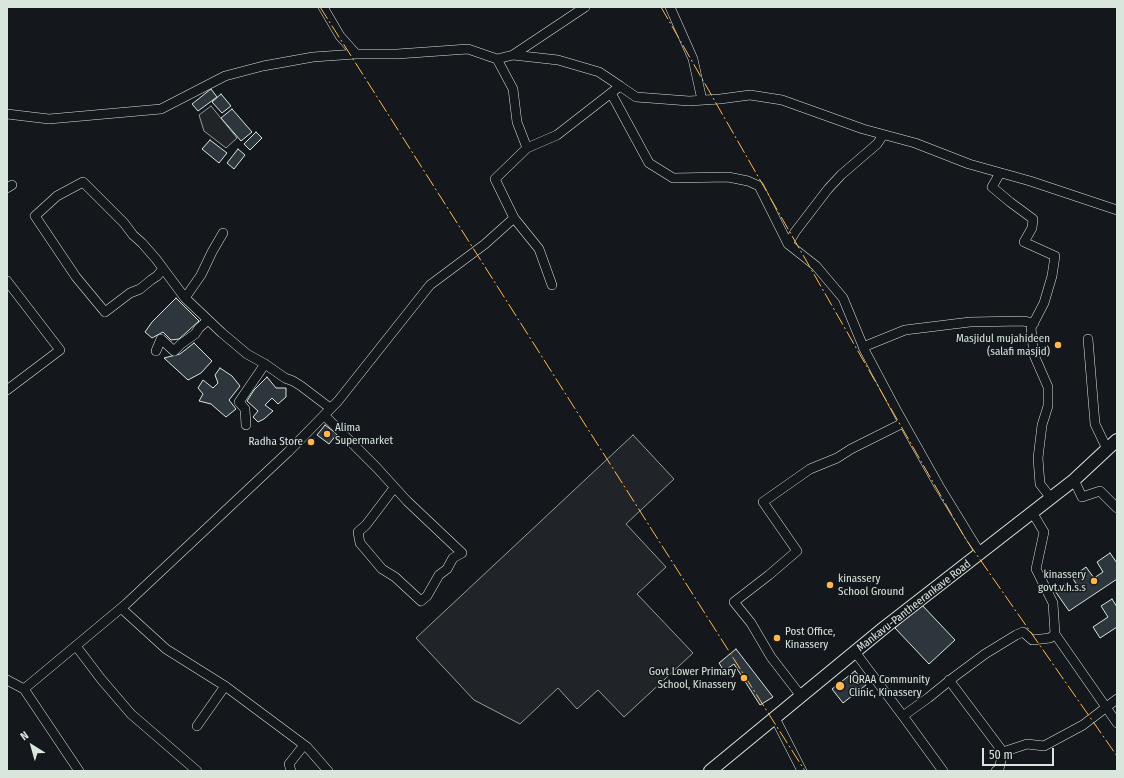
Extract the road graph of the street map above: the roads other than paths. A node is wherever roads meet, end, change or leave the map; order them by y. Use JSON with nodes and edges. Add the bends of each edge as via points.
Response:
{"nodes":[{"id":1,"x":322,"y":7,"type":"edge"},
{"id":2,"x":585,"y":7,"type":"edge"},
{"id":3,"x":670,"y":7,"type":"edge"},
{"id":4,"x":356,"y":54,"type":"junction"},
{"id":5,"x":513,"y":54,"type":"junction"},
{"id":6,"x":497,"y":59,"type":"junction"},
{"id":7,"x":620,"y":86,"type":"junction"},
{"id":8,"x":611,"y":94,"type":"junction"},
{"id":9,"x":702,"y":100,"type":"junction"},
{"id":10,"x":7,"y":114,"type":"edge"},
{"id":11,"x":883,"y":135,"type":"junction"},
{"id":12,"x":527,"y":148,"type":"junction"},
{"id":13,"x":1000,"y":173,"type":"junction"},
{"id":14,"x":1117,"y":210,"type":"edge"},
{"id":15,"x":514,"y":218,"type":"junction"},
{"id":16,"x":223,"y":233,"type":"dead end"},
{"id":17,"x":788,"y":244,"type":"junction"},
{"id":18,"x":163,"y":269,"type":"junction"},
{"id":19,"x":7,"y":281,"type":"edge"},
{"id":20,"x":552,"y":285,"type":"dead end"},
{"id":21,"x":185,"y":298,"type":"junction"},
{"id":22,"x":208,"y":320,"type":"junction"},
{"id":23,"x":1034,"y":323,"type":"junction"},
{"id":24,"x":1088,"y":339,"type":"dead end"},
{"id":25,"x":863,"y":347,"type":"junction"},
{"id":26,"x":156,"y":351,"type":"dead end"},
{"id":27,"x":265,"y":364,"type":"junction"},
{"id":28,"x":7,"y":390,"type":"edge"},
{"id":29,"x":330,"y":408,"type":"junction"},
{"id":30,"x":324,"y":415,"type":"junction"},
{"id":31,"x":903,"y":423,"type":"junction"},
{"id":32,"x":246,"y":425,"type":"dead end"},
{"id":33,"x":1117,"y":440,"type":"edge"},
{"id":34,"x":1107,"y":449,"type":"junction"},
{"id":35,"x":1074,"y":480,"type":"junction"},
{"id":36,"x":394,"y":488,"type":"junction"},
{"id":37,"x":1051,"y":498,"type":"junction"},
{"id":38,"x":1117,"y":508,"type":"edge"},
{"id":39,"x":1032,"y":512,"type":"junction"},
{"id":40,"x":980,"y":553,"type":"junction"},
{"id":41,"x":122,"y":608,"type":"junction"},
{"id":42,"x":1055,"y":634,"type":"junction"},
{"id":43,"x":76,"y":646,"type":"junction"},
{"id":44,"x":855,"y":652,"type":"junction"},
{"id":45,"x":7,"y":680,"type":"edge"},
{"id":46,"x":949,"y":680,"type":"junction"},
{"id":47,"x":225,"y":686,"type":"junction"},
{"id":48,"x":24,"y":689,"type":"junction"},
{"id":49,"x":801,"y":696,"type":"junction"},
{"id":50,"x":1117,"y":699,"type":"edge"},
{"id":51,"x":1106,"y":707,"type":"junction"},
{"id":52,"x":903,"y":716,"type":"junction"},
{"id":53,"x":775,"y":718,"type":"junction"},
{"id":54,"x":1117,"y":723,"type":"edge"},
{"id":55,"x":197,"y":726,"type":"dead end"},
{"id":56,"x":304,"y":745,"type":"junction"},
{"id":57,"x":1003,"y":752,"type":"junction"},
{"id":58,"x":79,"y":771,"type":"edge"},
{"id":59,"x":197,"y":771,"type":"edge"},
{"id":60,"x":291,"y":771,"type":"edge"},
{"id":61,"x":328,"y":771,"type":"edge"},
{"id":62,"x":711,"y":771,"type":"edge"},
{"id":63,"x":802,"y":771,"type":"edge"},
{"id":64,"x":943,"y":771,"type":"edge"},
{"id":65,"x":996,"y":771,"type":"edge"}],
"edges":[{"from":1,"to":4,"type":"street","via":[[340,36]]},
{"from":2,"to":5,"type":"street"},
{"from":3,"to":9,"type":"street","via":[[693,59]]},
{"from":4,"to":6,"type":"street","via":[[468,49]]},
{"from":4,"to":10,"type":"street","via":[[312,57],[225,76],[161,109],[49,119]]},
{"from":5,"to":6,"type":"street"},
{"from":5,"to":7,"type":"street","via":[[558,60],[599,72]]},
{"from":6,"to":12,"type":"street","via":[[514,89],[518,122]]},
{"from":7,"to":8,"type":"street"},
{"from":7,"to":9,"type":"street","via":[[636,97]]},
{"from":8,"to":12,"type":"street","via":[[557,135]]},
{"from":8,"to":17,"type":"street","via":[[649,163],[674,178],[728,177],[759,186]]},
{"from":9,"to":11,"type":"street","via":[[750,95],[782,100]]},
{"from":11,"to":13,"type":"street","via":[[915,143]]},
{"from":11,"to":17,"type":"street","via":[[877,144],[828,189]]},
{"from":12,"to":15,"type":"street","via":[[494,179]]},
{"from":13,"to":14,"type":"street"},
{"from":13,"to":23,"type":"street","via":[[992,187],[1033,218],[1032,228],[1024,242],[1055,256],[1044,302]]},
{"from":15,"to":20,"type":"street","via":[[539,249]]},
{"from":15,"to":29,"type":"street","via":[[485,244],[430,284]]},
{"from":16,"to":21,"type":"street","via":[[201,275]]},
{"from":17,"to":25,"type":"street","via":[[816,266],[842,298]]},
{"from":18,"to":18,"type":"street","via":[[124,223],[83,182],[57,196],[35,216],[76,277],[105,312],[157,276]]},
{"from":18,"to":21,"type":"street"},
{"from":19,"to":28,"type":"street","via":[[60,350]]},
{"from":21,"to":22,"type":"street"},
{"from":22,"to":26,"type":"street","via":[[174,351],[161,339]]},
{"from":22,"to":27,"type":"street","via":[[247,354]]},
{"from":23,"to":25,"type":"street","via":[[970,322],[905,330]]},
{"from":23,"to":37,"type":"street","via":[[1031,328],[1034,355],[1048,387],[1048,406],[1042,425],[1038,458],[1040,484]]},
{"from":24,"to":34,"type":"street","via":[[1095,424]]},
{"from":25,"to":31,"type":"street"},
{"from":27,"to":29,"type":"street"},
{"from":27,"to":32,"type":"street","via":[[239,402],[245,409]]},
{"from":29,"to":30,"type":"street"},
{"from":30,"to":36,"type":"street"},
{"from":30,"to":41,"type":"street"},
{"from":31,"to":40,"type":"street"},
{"from":31,"to":49,"type":"street","via":[[837,458],[810,469],[763,502],[797,551],[734,602]]},
{"from":33,"to":34,"type":"main road","name":"Mankavu-Pantheerankave Road"},
{"from":34,"to":35,"type":"main road","name":"Mankavu-Pantheerankave Road"},
{"from":35,"to":37,"type":"main road","name":"Mankavu-Pantheerankave Road"},
{"from":35,"to":38,"type":"street","via":[[1082,497],[1100,491]]},
{"from":36,"to":36,"type":"street","via":[[462,553],[453,558],[421,601],[382,568],[360,543],[358,532]]},
{"from":37,"to":39,"type":"main road","name":"Mankavu-Pantheerankave Road"},
{"from":39,"to":40,"type":"main road","name":"Mankavu-Pantheerankave Road"},
{"from":39,"to":42,"type":"street","via":[[1044,532],[1036,569],[1053,603]]},
{"from":40,"to":44,"type":"main road","name":"Mankavu-Pantheerankave Road"},
{"from":41,"to":43,"type":"street"},
{"from":41,"to":47,"type":"street","via":[[166,649]]},
{"from":42,"to":46,"type":"street","via":[[1050,638],[1032,640],[1023,632],[985,654]]},
{"from":42,"to":51,"type":"street"},
{"from":43,"to":48,"type":"street"},
{"from":43,"to":59,"type":"street","via":[[131,714]]},
{"from":44,"to":49,"type":"main road","name":"Mankavu-Pantheerankave Road"},
{"from":44,"to":52,"type":"street"},
{"from":45,"to":48,"type":"street"},
{"from":46,"to":52,"type":"street"},
{"from":46,"to":57,"type":"street"},
{"from":47,"to":55,"type":"street"},
{"from":47,"to":56,"type":"street"},
{"from":48,"to":58,"type":"street"},
{"from":49,"to":53,"type":"main road","name":"Mankavu-Pantheerankave Road"},
{"from":50,"to":51,"type":"street"},
{"from":51,"to":54,"type":"street"},
{"from":51,"to":57,"type":"street","via":[[1083,725],[1044,746],[1027,744]]},
{"from":52,"to":64,"type":"street"},
{"from":53,"to":62,"type":"main road","name":"Mankavu-Pantheerankave Road"},
{"from":53,"to":63,"type":"street"},
{"from":56,"to":60,"type":"street","via":[[289,764]]},
{"from":56,"to":61,"type":"street"},
{"from":57,"to":65,"type":"street","via":[[999,769]]}]}
